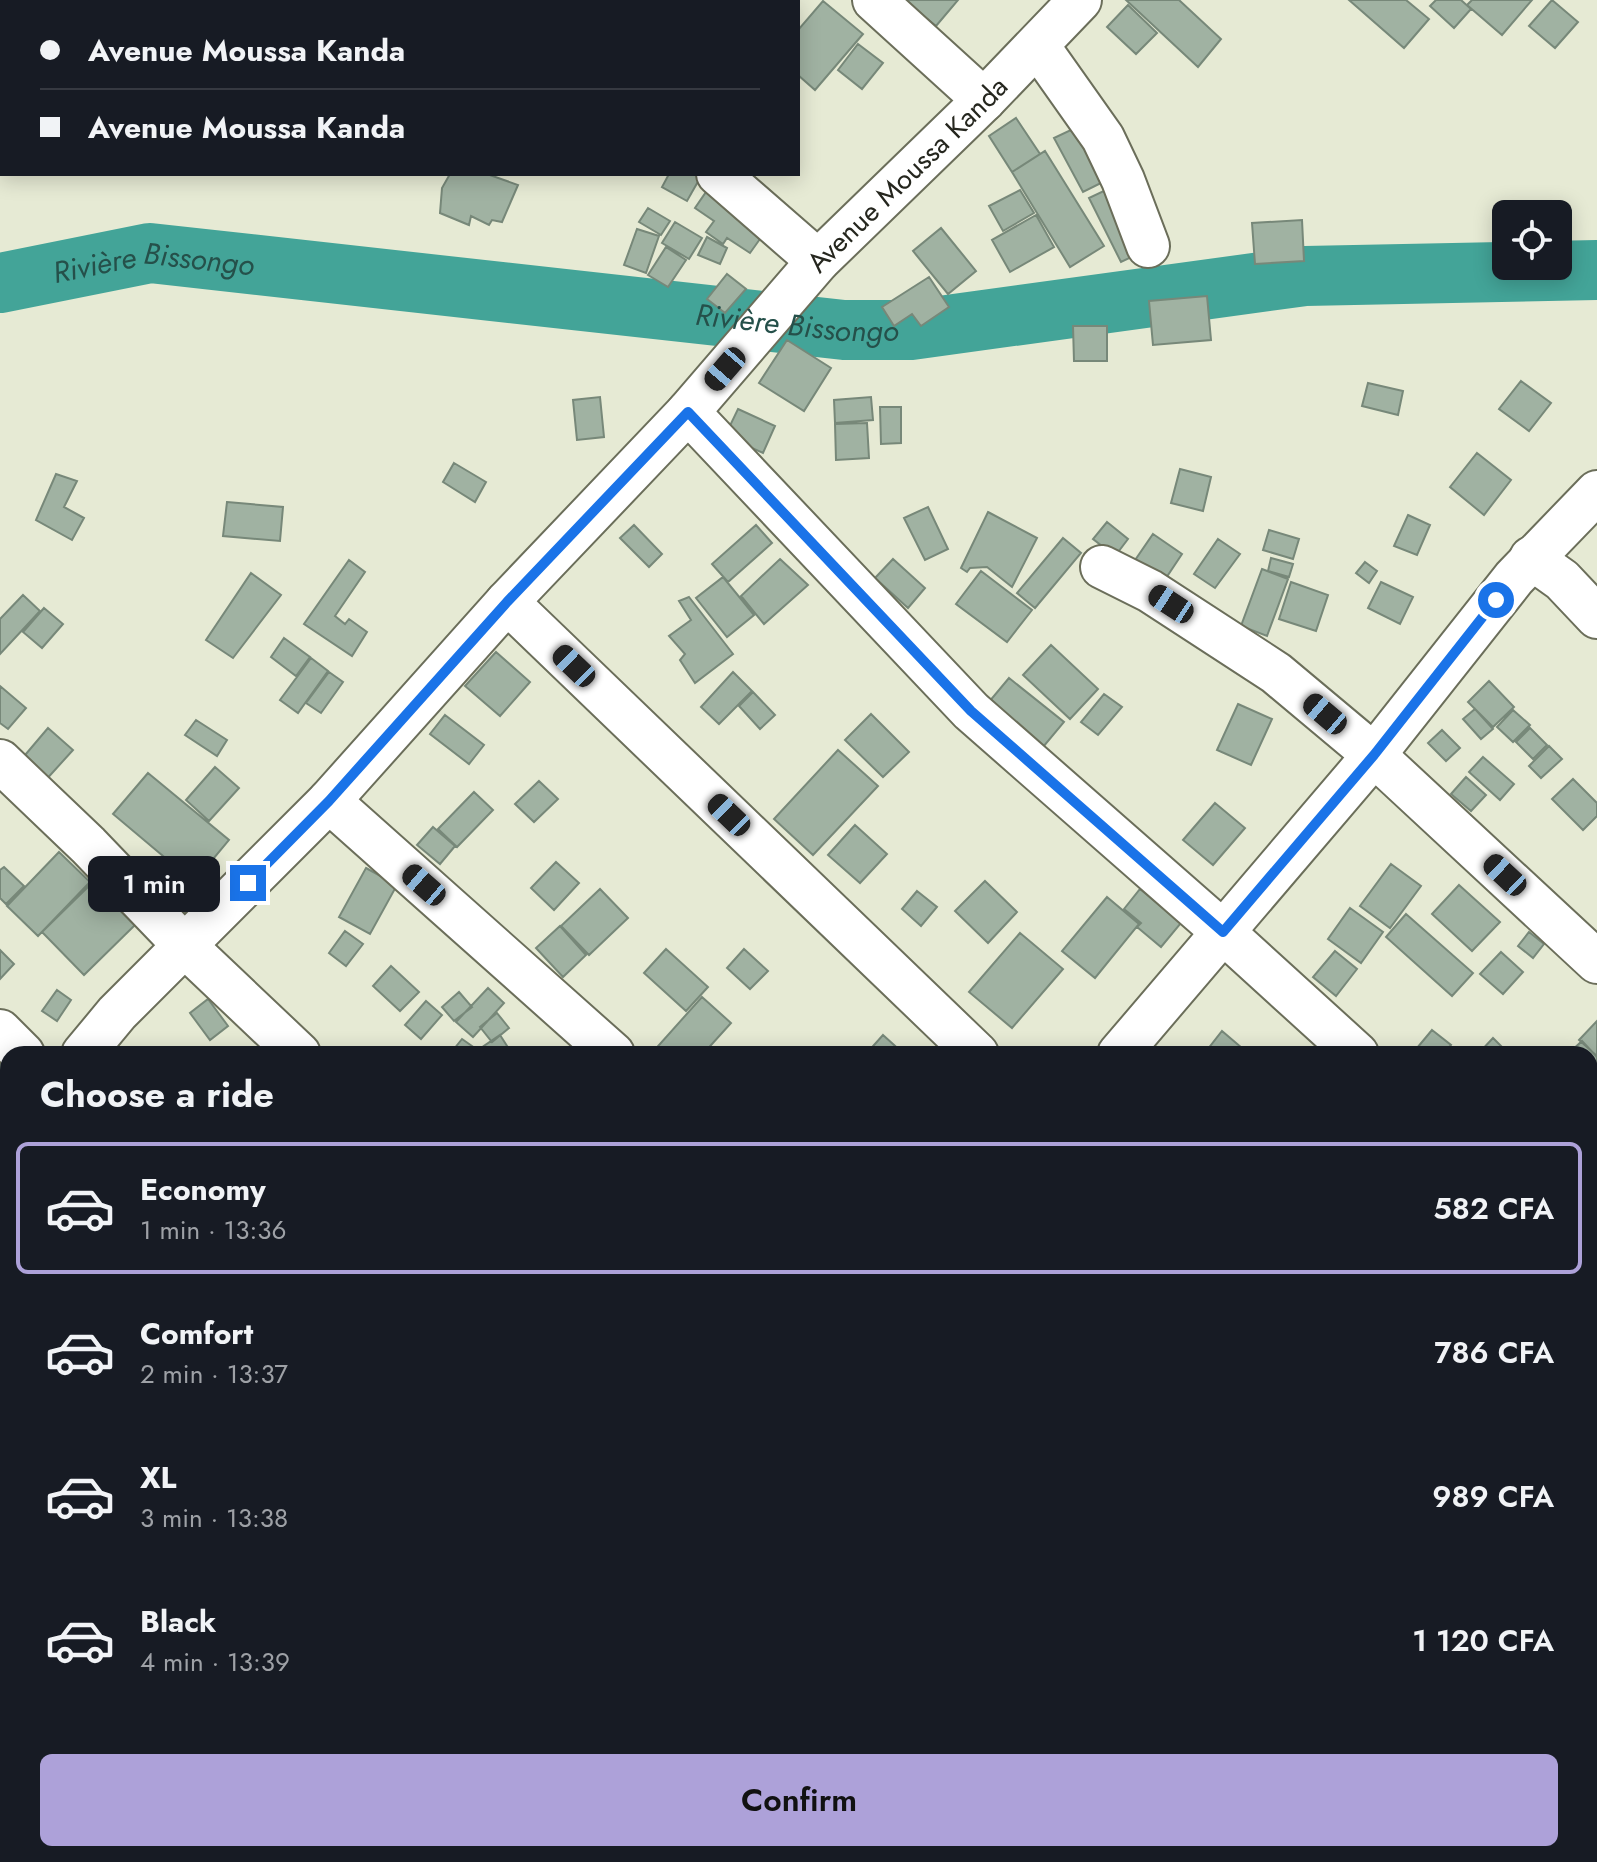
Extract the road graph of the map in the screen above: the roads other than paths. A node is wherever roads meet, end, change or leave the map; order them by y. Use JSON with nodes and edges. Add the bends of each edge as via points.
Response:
{"nodes":[{"id":1,"x":874,"y":0,"type":"edge"},
{"id":2,"x":1080,"y":0,"type":"edge"},
{"id":3,"x":1038,"y":46,"type":"junction"},
{"id":4,"x":984,"y":100,"type":"junction"},
{"id":5,"x":720,"y":176,"type":"edge"},
{"id":6,"x":1148,"y":246,"type":"dead end"},
{"id":7,"x":818,"y":261,"type":"junction"},
{"id":8,"x":688,"y":412,"type":"junction"},
{"id":9,"x":1597,"y":492,"type":"edge"},
{"id":10,"x":1531,"y":558,"type":"junction"},
{"id":11,"x":1102,"y":567,"type":"dead end"},
{"id":12,"x":507,"y":602,"type":"junction"},
{"id":13,"x":1597,"y":617,"type":"edge"},
{"id":14,"x":1374,"y":755,"type":"junction"},
{"id":15,"x":0,"y":761,"type":"edge"},
{"id":16,"x":329,"y":801,"type":"junction"},
{"id":17,"x":1223,"y":932,"type":"junction"},
{"id":18,"x":184,"y":945,"type":"junction"},
{"id":19,"x":1597,"y":962,"type":"edge"},
{"id":20,"x":0,"y":1031,"type":"edge"},
{"id":21,"x":15,"y":1046,"type":"edge"},
{"id":22,"x":90,"y":1046,"type":"edge"},
{"id":23,"x":291,"y":1046,"type":"edge"},
{"id":24,"x":604,"y":1046,"type":"edge"},
{"id":25,"x":969,"y":1046,"type":"edge"},
{"id":26,"x":1126,"y":1046,"type":"edge"},
{"id":27,"x":1348,"y":1046,"type":"edge"}],
"edges":[{"from":1,"to":4,"type":"street"},
{"from":2,"to":3,"type":"street","name":"Avenue Moussa Kanda"},
{"from":3,"to":4,"type":"street","name":"Avenue Moussa Kanda"},
{"from":3,"to":6,"type":"street","via":[[1103,138]]},
{"from":4,"to":7,"type":"street","name":"Avenue Moussa Kanda"},
{"from":5,"to":7,"type":"street"},
{"from":7,"to":8,"type":"street","name":"Avenue Moussa Kanda"},
{"from":8,"to":12,"type":"street","name":"Avenue Moussa Kanda"},
{"from":8,"to":17,"type":"street","via":[[971,711]]},
{"from":9,"to":10,"type":"street"},
{"from":10,"to":13,"type":"street","via":[[1562,580]]},
{"from":10,"to":14,"type":"street"},
{"from":11,"to":14,"type":"street","via":[[1150,591],[1276,673]]},
{"from":12,"to":16,"type":"street","name":"Avenue Moussa Kanda"},
{"from":12,"to":25,"type":"street"},
{"from":14,"to":17,"type":"street"},
{"from":14,"to":19,"type":"street"},
{"from":15,"to":18,"type":"street"},
{"from":16,"to":18,"type":"street","name":"Avenue Moussa Kanda"},
{"from":16,"to":24,"type":"street"},
{"from":17,"to":26,"type":"street"},
{"from":17,"to":27,"type":"street"},
{"from":18,"to":22,"type":"street","name":"Avenue Moussa Kanda"},
{"from":18,"to":23,"type":"street"},
{"from":20,"to":21,"type":"street"}]}
